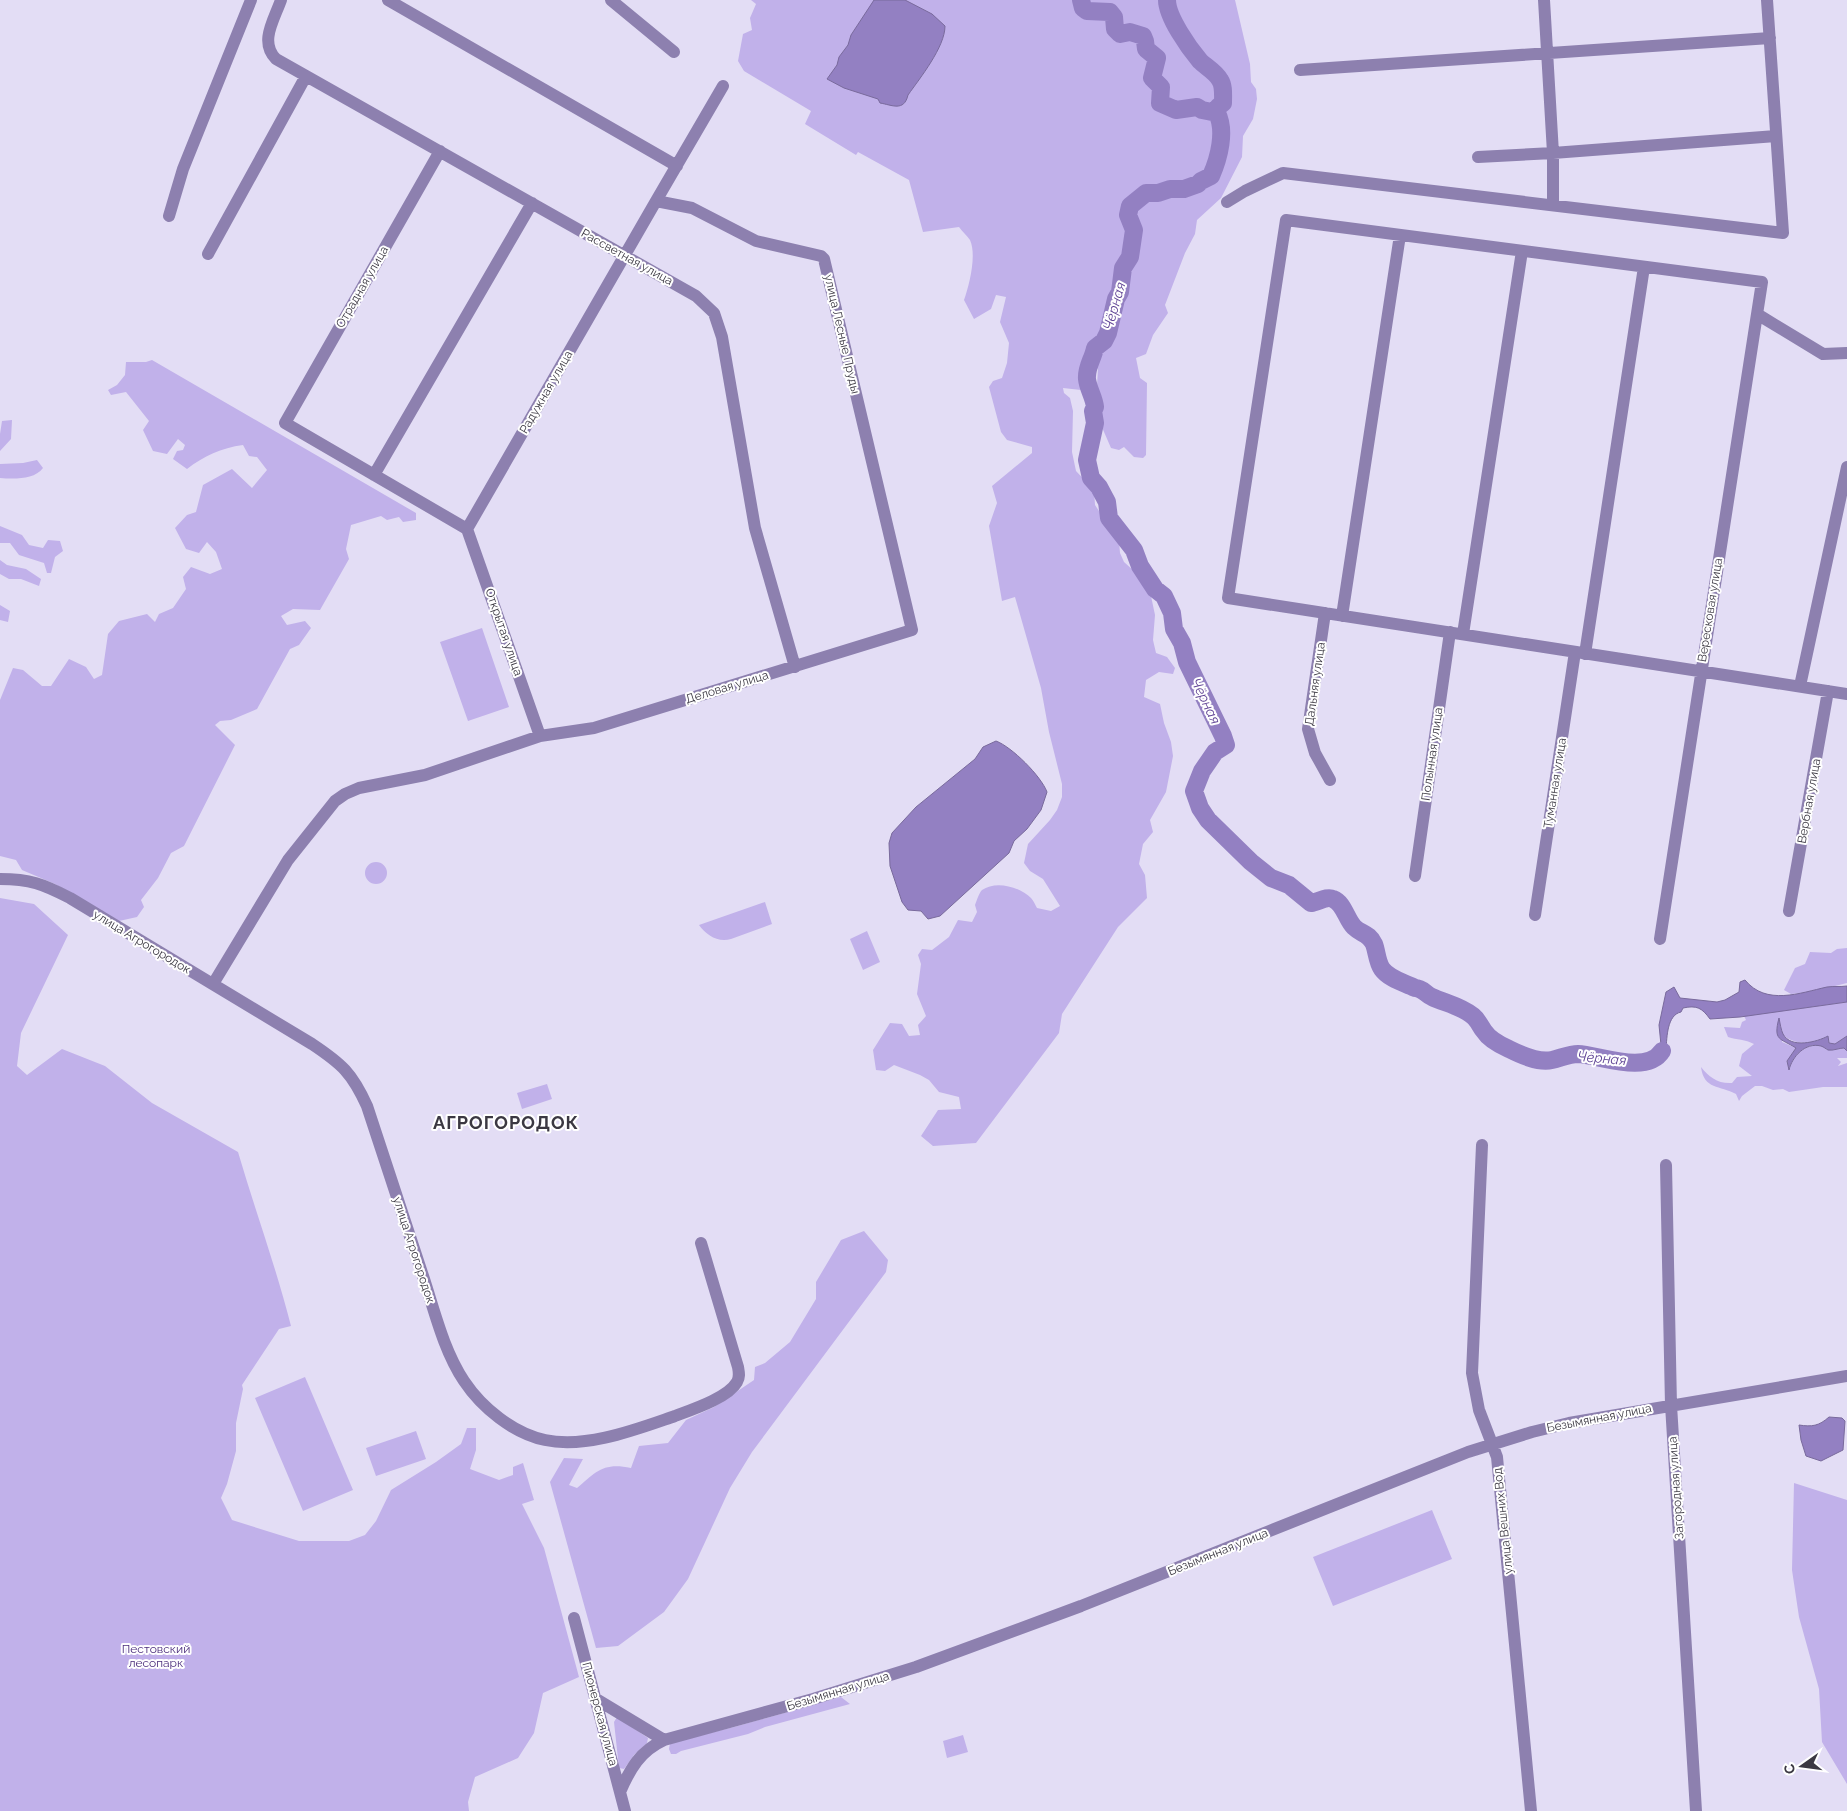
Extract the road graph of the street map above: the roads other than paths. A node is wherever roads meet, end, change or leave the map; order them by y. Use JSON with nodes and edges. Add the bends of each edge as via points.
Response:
{"nodes":[{"id":1,"x":251,"y":0,"type":"edge"},
{"id":2,"x":281,"y":0,"type":"edge"},
{"id":3,"x":388,"y":0,"type":"edge"},
{"id":4,"x":611,"y":0,"type":"edge"},
{"id":5,"x":1544,"y":0,"type":"edge"},
{"id":6,"x":1767,"y":0,"type":"edge"},
{"id":7,"x":1770,"y":38,"type":"junction"},
{"id":8,"x":674,"y":52,"type":"dead end"},
{"id":9,"x":1547,"y":52,"type":"junction"},
{"id":10,"x":1300,"y":70,"type":"dead end"},
{"id":11,"x":306,"y":76,"type":"junction"},
{"id":12,"x":723,"y":86,"type":"dead end"},
{"id":13,"x":1776,"y":136,"type":"junction"},
{"id":14,"x":440,"y":151,"type":"junction"},
{"id":15,"x":1553,"y":153,"type":"junction"},
{"id":16,"x":1478,"y":157,"type":"dead end"},
{"id":17,"x":677,"y":166,"type":"junction"},
{"id":18,"x":656,"y":201,"type":"junction"},
{"id":19,"x":1227,"y":202,"type":"dead end"},
{"id":20,"x":532,"y":203,"type":"junction"},
{"id":21,"x":1553,"y":205,"type":"junction"},
{"id":22,"x":169,"y":216,"type":"dead end"},
{"id":23,"x":1400,"y":235,"type":"junction"},
{"id":24,"x":1522,"y":251,"type":"junction"},
{"id":25,"x":208,"y":254,"type":"dead end"},
{"id":26,"x":625,"y":256,"type":"junction"},
{"id":27,"x":1644,"y":267,"type":"junction"},
{"id":28,"x":1757,"y":314,"type":"junction"},
{"id":29,"x":1847,"y":353,"type":"edge"},
{"id":30,"x":1847,"y":467,"type":"edge"},
{"id":31,"x":374,"y":475,"type":"junction"},
{"id":32,"x":467,"y":529,"type":"junction"},
{"id":33,"x":1324,"y":613,"type":"junction"},
{"id":34,"x":1342,"y":616,"type":"junction"},
{"id":35,"x":912,"y":630,"type":"joint"},
{"id":36,"x":1450,"y":632,"type":"junction"},
{"id":37,"x":1463,"y":634,"type":"junction"},
{"id":38,"x":1580,"y":653,"type":"junction"},
{"id":39,"x":795,"y":666,"type":"junction"},
{"id":40,"x":1700,"y":671,"type":"junction"},
{"id":41,"x":1800,"y":686,"type":"junction"},
{"id":42,"x":1828,"y":690,"type":"junction"},
{"id":43,"x":1847,"y":694,"type":"edge"},
{"id":44,"x":540,"y":736,"type":"junction"},
{"id":45,"x":1330,"y":780,"type":"dead end"},
{"id":46,"x":1415,"y":876,"type":"dead end"},
{"id":47,"x":0,"y":879,"type":"edge"},
{"id":48,"x":1790,"y":911,"type":"dead end"},
{"id":49,"x":1535,"y":915,"type":"dead end"},
{"id":50,"x":1660,"y":938,"type":"dead end"},
{"id":51,"x":213,"y":984,"type":"junction"},
{"id":52,"x":1482,"y":1145,"type":"dead end"},
{"id":53,"x":1666,"y":1165,"type":"dead end"},
{"id":54,"x":700,"y":1243,"type":"dead end"},
{"id":55,"x":1847,"y":1376,"type":"edge"},
{"id":56,"x":1671,"y":1405,"type":"junction"},
{"id":57,"x":1491,"y":1444,"type":"junction"},
{"id":58,"x":574,"y":1618,"type":"dead end"},
{"id":59,"x":596,"y":1699,"type":"junction"},
{"id":60,"x":664,"y":1740,"type":"junction"},
{"id":61,"x":620,"y":1792,"type":"junction"},
{"id":62,"x":625,"y":1811,"type":"edge"},
{"id":63,"x":1531,"y":1811,"type":"edge"},
{"id":64,"x":1696,"y":1811,"type":"edge"}],
"edges":[{"from":1,"to":22,"type":"street","via":[[183,169]]},
{"from":2,"to":11,"type":"street","name":"Рассветная улица","via":[[268,34],[269,52]]},
{"from":3,"to":17,"type":"street"},
{"from":4,"to":8,"type":"street"},
{"from":5,"to":9,"type":"street"},
{"from":6,"to":7,"type":"street"},
{"from":7,"to":9,"type":"street"},
{"from":7,"to":13,"type":"street"},
{"from":9,"to":10,"type":"street"},
{"from":9,"to":15,"type":"street"},
{"from":11,"to":14,"type":"street","name":"Рассветная улица"},
{"from":11,"to":25,"type":"street"},
{"from":12,"to":17,"type":"street"},
{"from":13,"to":15,"type":"street"},
{"from":13,"to":21,"type":"street","via":[[1783,233]]},
{"from":14,"to":20,"type":"street","name":"Рассветная улица"},
{"from":14,"to":31,"type":"street","name":"Отрадная улица","via":[[285,423]]},
{"from":15,"to":16,"type":"street"},
{"from":15,"to":21,"type":"street"},
{"from":17,"to":18,"type":"street"},
{"from":18,"to":26,"type":"street","name":"Радужная улица"},
{"from":18,"to":35,"type":"street","name":"улица Лесные Пруды","via":[[692,208],[756,241],[824,259]]},
{"from":19,"to":21,"type":"street","via":[[1283,172]]},
{"from":20,"to":26,"type":"street","name":"Рассветная улица"},
{"from":20,"to":31,"type":"street"},
{"from":23,"to":24,"type":"street"},
{"from":23,"to":33,"type":"street","via":[[1286,220],[1228,598]]},
{"from":23,"to":34,"type":"street"},
{"from":24,"to":27,"type":"street"},
{"from":24,"to":37,"type":"street"},
{"from":26,"to":32,"type":"street","name":"Радужная улица"},
{"from":26,"to":39,"type":"street","name":"Рассветная улица","via":[[696,296],[714,313],[719,325],[755,528]]},
{"from":27,"to":28,"type":"street","name":"Вересковая улица","via":[[1762,282]]},
{"from":27,"to":38,"type":"street","name":"Туманная улица"},
{"from":28,"to":29,"type":"street","via":[[1823,354]]},
{"from":28,"to":40,"type":"street","name":"Вересковая улица"},
{"from":30,"to":41,"type":"street"},
{"from":31,"to":32,"type":"street"},
{"from":32,"to":44,"type":"street","name":"Открытая улица"},
{"from":33,"to":34,"type":"street"},
{"from":33,"to":45,"type":"street","name":"Дальняя улица","via":[[1308,729],[1315,753]]},
{"from":34,"to":36,"type":"street"},
{"from":35,"to":39,"type":"street","name":"Деловая улица"},
{"from":36,"to":37,"type":"street"},
{"from":36,"to":46,"type":"street","name":"Полынная улица"},
{"from":37,"to":38,"type":"street"},
{"from":38,"to":40,"type":"street"},
{"from":38,"to":49,"type":"street","name":"Туманная улица"},
{"from":39,"to":44,"type":"street","name":"Деловая улица","via":[[594,728]]},
{"from":40,"to":41,"type":"street"},
{"from":40,"to":50,"type":"street","name":"Вересковая улица"},
{"from":41,"to":42,"type":"street"},
{"from":42,"to":43,"type":"street"},
{"from":42,"to":48,"type":"street","name":"Вербная улица"},
{"from":44,"to":51,"type":"street","name":"Деловая улица","via":[[425,775],[359,788],[336,801],[288,860]]},
{"from":47,"to":51,"type":"street","name":"улица Агрогородок","via":[[42,884]]},
{"from":51,"to":54,"type":"street","name":"улица Агрогородок","via":[[346,1069],[367,1106],[442,1334],[456,1367],[478,1398],[500,1418],[531,1436],[567,1442],[602,1438],[694,1409],[736,1384],[740,1376],[738,1367]]},
{"from":52,"to":57,"type":"street","name":"улица Вешних Вод","via":[[1472,1373],[1479,1410]]},
{"from":53,"to":56,"type":"street","name":"Загородная улица"},
{"from":55,"to":56,"type":"street","name":"Безымянная улица"},
{"from":56,"to":57,"type":"street","name":"Безымянная улица","via":[[1569,1423]]},
{"from":56,"to":64,"type":"street","name":"Загородная улица"},
{"from":57,"to":60,"type":"street","name":"Безымянная улица","via":[[916,1667]]},
{"from":57,"to":63,"type":"street","name":"улица Вешних Вод","via":[[1497,1456]]},
{"from":58,"to":59,"type":"street","name":"Пионерская улица"},
{"from":59,"to":60,"type":"street"},
{"from":59,"to":61,"type":"street","name":"Пионерская улица"},
{"from":60,"to":61,"type":"street","name":"Безымянная улица","via":[[637,1759]]},
{"from":61,"to":62,"type":"street","name":"Пионерская улица"}]}
